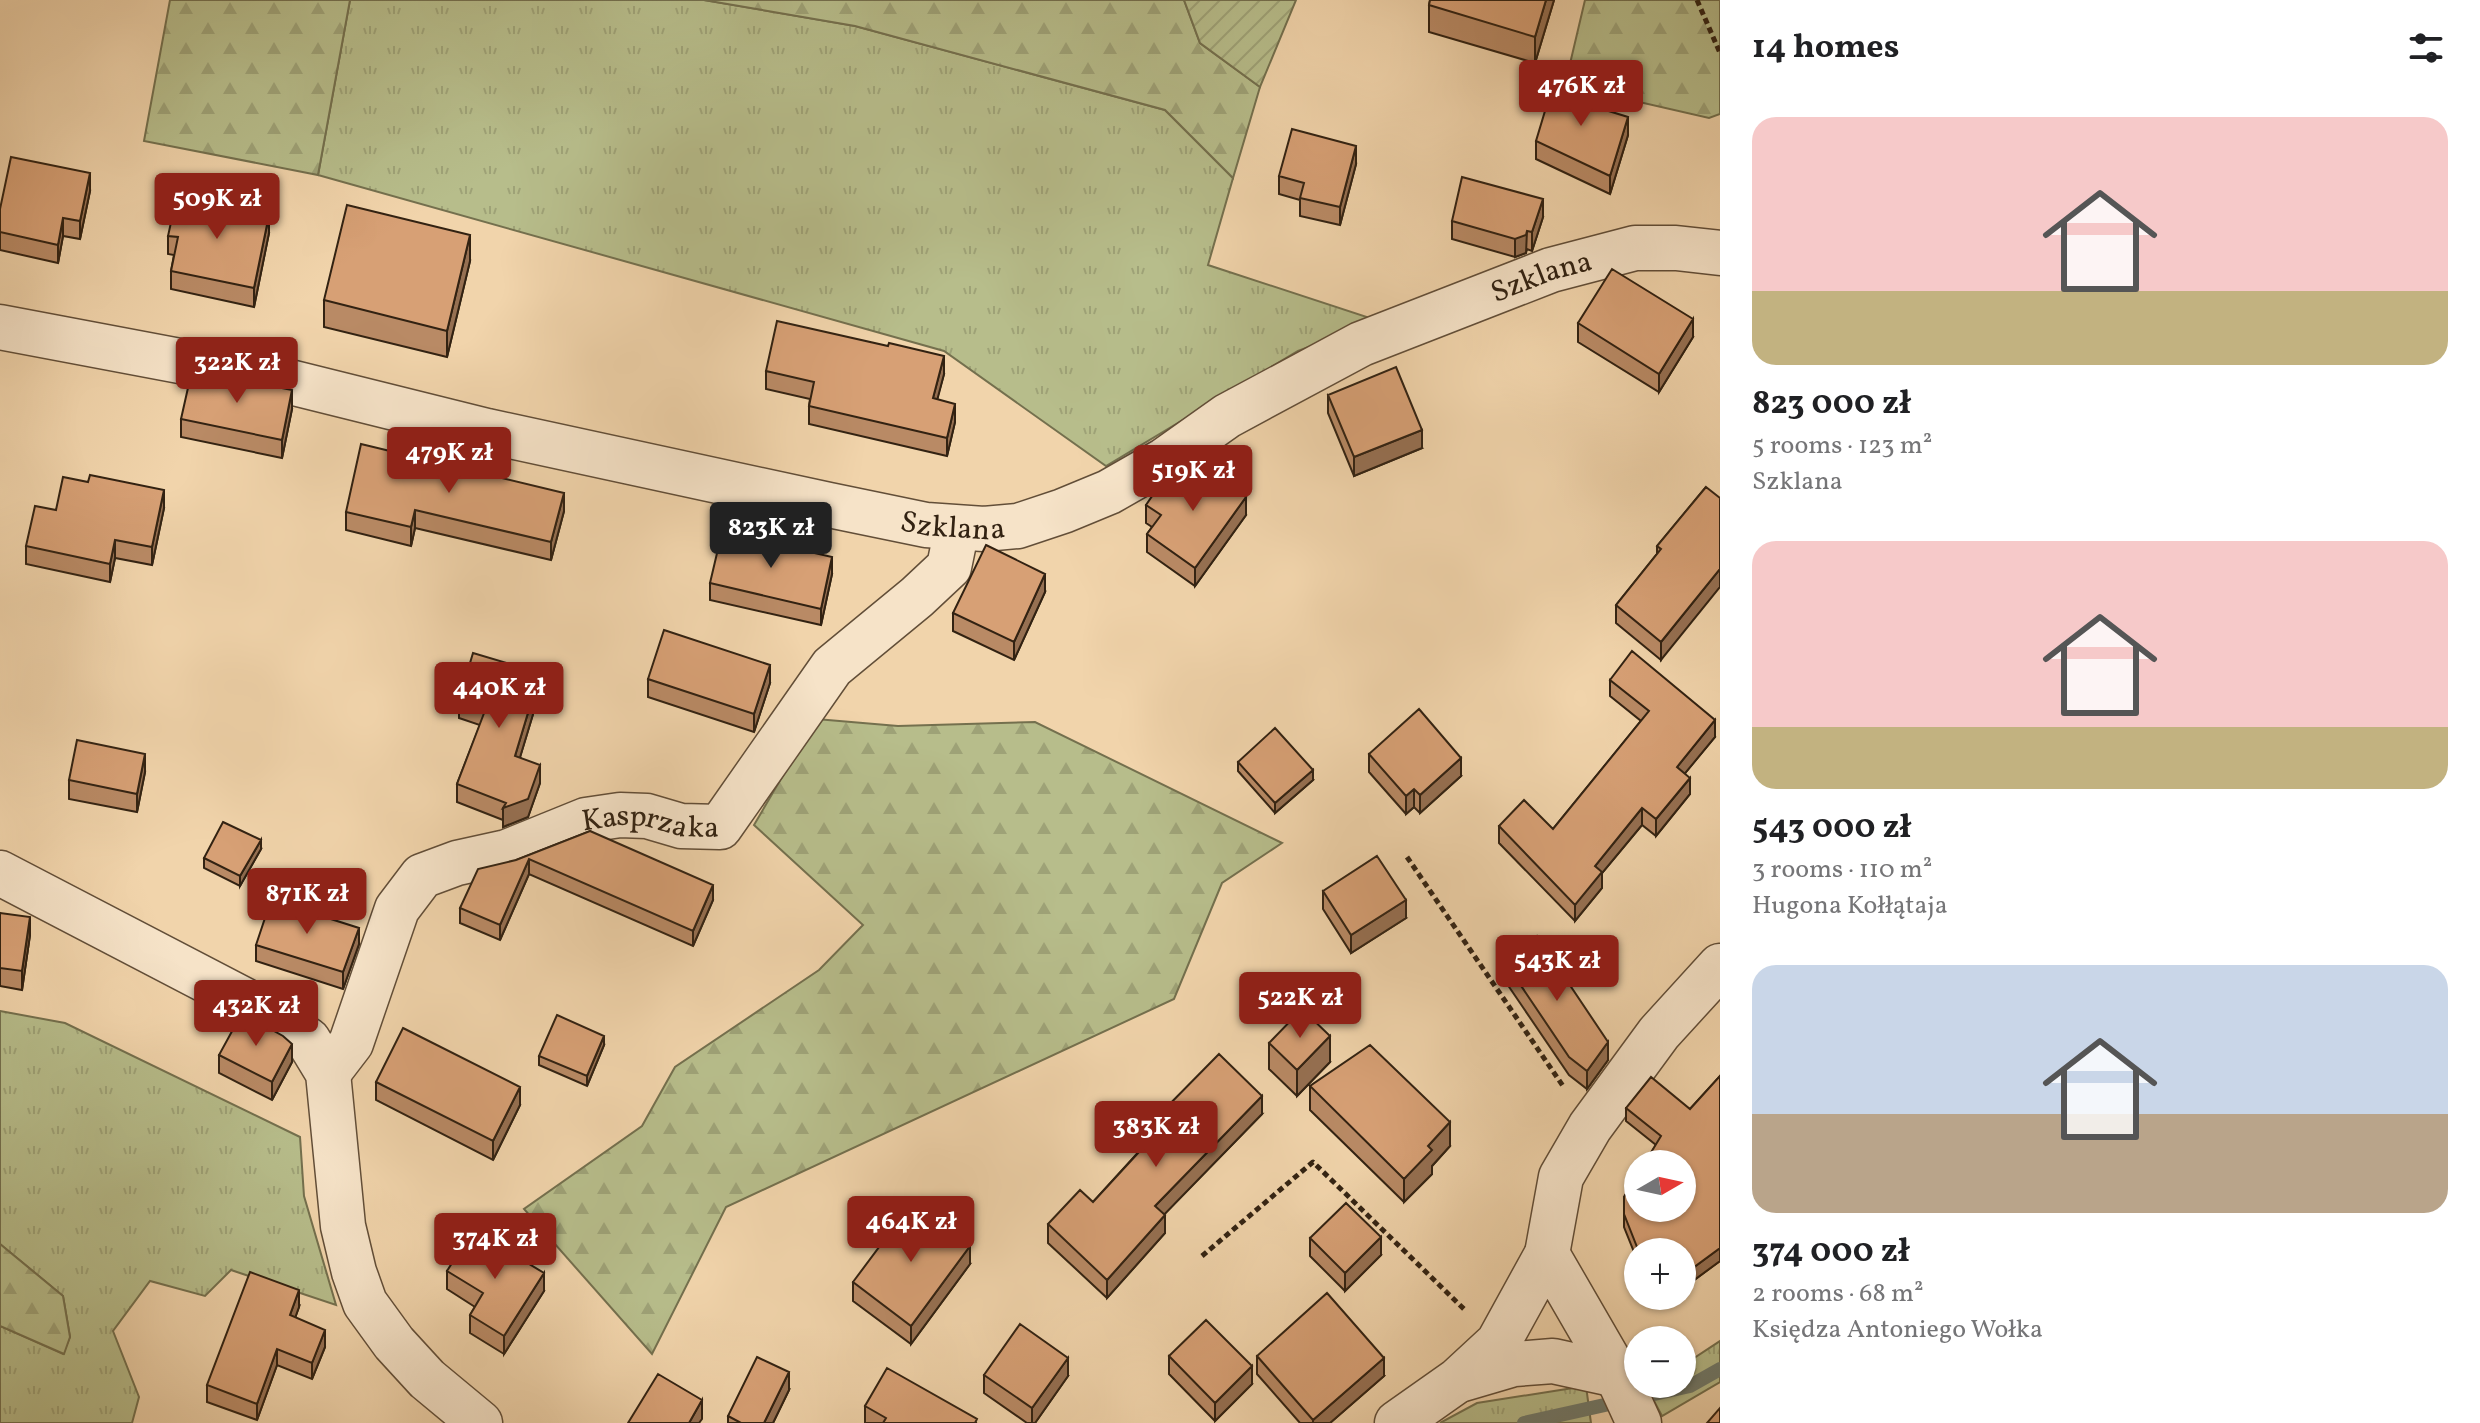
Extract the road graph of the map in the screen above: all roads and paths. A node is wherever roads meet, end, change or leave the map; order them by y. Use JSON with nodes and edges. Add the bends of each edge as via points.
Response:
{"nodes":[{"id":1,"x":1697,"y":0,"type":"edge"},
{"id":2,"x":1720,"y":53,"type":"edge"},
{"id":3,"x":1720,"y":253,"type":"edge"},
{"id":4,"x":0,"y":327,"type":"edge"},
{"id":5,"x":957,"y":528,"type":"junction"},
{"id":6,"x":1407,"y":857,"type":"dead end"},
{"id":7,"x":0,"y":873,"type":"edge"},
{"id":8,"x":1720,"y":966,"type":"edge"},
{"id":9,"x":328,"y":1073,"type":"junction"},
{"id":10,"x":1590,"y":1127,"type":"junction"},
{"id":11,"x":1547,"y":1254,"type":"junction"},
{"id":12,"x":1202,"y":1256,"type":"dead end"},
{"id":13,"x":1498,"y":1343,"type":"junction"},
{"id":14,"x":1617,"y":1375,"type":"junction"},
{"id":15,"x":1458,"y":1380,"type":"junction"},
{"id":16,"x":480,"y":1423,"type":"edge"},
{"id":17,"x":1397,"y":1423,"type":"edge"},
{"id":18,"x":1639,"y":1423,"type":"edge"}],
"edges":[{"from":1,"to":2,"type":"path"},
{"from":3,"to":5,"type":"street","name":"Szklana","via":[[1635,248],[1551,270],[1361,344],[1227,416],[1109,492],[1018,526]]},
{"from":4,"to":5,"type":"street","name":"Szklana","via":[[286,381],[487,431]]},
{"from":5,"to":9,"type":"street","name":"Kasprzaka","via":[[949,567],[832,667],[720,827],[681,826],[647,816],[586,820],[507,852],[422,876],[397,909],[351,1043]]},
{"from":6,"to":10,"type":"path"},
{"from":7,"to":9,"type":"street","via":[[263,1010],[308,1040]]},
{"from":8,"to":10,"type":"street","via":[[1659,1033]]},
{"from":9,"to":16,"type":"street","via":[[343,1226],[365,1303],[427,1379]]},
{"from":10,"to":11,"type":"street","via":[[1561,1177]]},
{"from":11,"to":13,"type":"street"},
{"from":11,"to":14,"type":"street"},
{"from":12,"to":13,"type":"path","via":[[1313,1162]]},
{"from":13,"to":15,"type":"street"},
{"from":14,"to":15,"type":"street","via":[[1553,1361],[1514,1364]]},
{"from":14,"to":18,"type":"street"},
{"from":15,"to":17,"type":"street"}]}
